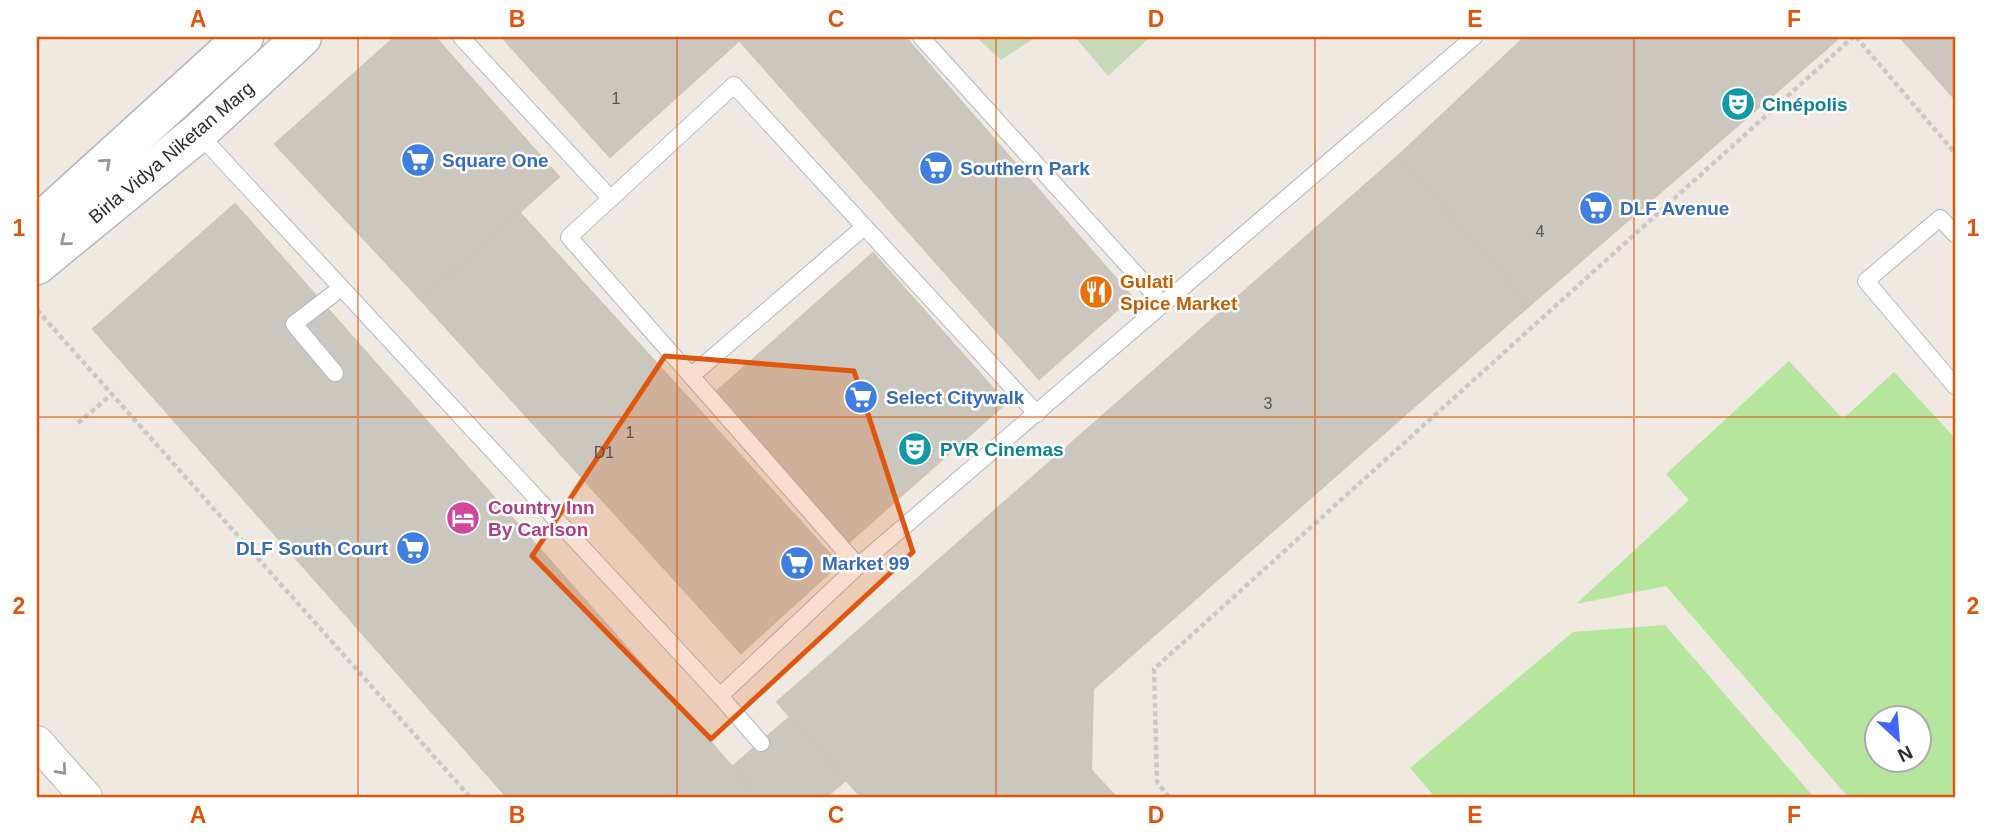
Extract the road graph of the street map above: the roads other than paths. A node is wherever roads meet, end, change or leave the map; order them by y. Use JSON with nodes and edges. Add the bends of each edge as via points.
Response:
{"nodes":[{"id":1,"x":244,"y":37,"type":"edge"},
{"id":2,"x":302,"y":37,"type":"edge"},
{"id":3,"x":461,"y":37,"type":"edge"},
{"id":4,"x":921,"y":37,"type":"edge"},
{"id":5,"x":1474,"y":37,"type":"edge"},
{"id":6,"x":184,"y":119,"type":"junction"},
{"id":7,"x":611,"y":199,"type":"junction"},
{"id":8,"x":37,"y":225,"type":"edge"},
{"id":9,"x":864,"y":227,"type":"junction"},
{"id":10,"x":1955,"y":234,"type":"edge"},
{"id":11,"x":37,"y":265,"type":"edge"},
{"id":12,"x":341,"y":288,"type":"junction"},
{"id":13,"x":1162,"y":303,"type":"junction"},
{"id":14,"x":335,"y":373,"type":"dead end"},
{"id":15,"x":691,"y":376,"type":"junction"},
{"id":16,"x":1955,"y":386,"type":"edge"},
{"id":17,"x":1037,"y":414,"type":"junction"},
{"id":18,"x":858,"y":566,"type":"junction"},
{"id":19,"x":720,"y":696,"type":"junction"},
{"id":20,"x":37,"y":742,"type":"edge"},
{"id":21,"x":761,"y":743,"type":"dead end"},
{"id":22,"x":86,"y":797,"type":"edge"}],
"edges":[{"from":1,"to":6,"type":"street"},
{"from":2,"to":6,"type":"street","name":"Birla Vidya Niketan Marg"},
{"from":3,"to":7,"type":"lane"},
{"from":4,"to":13,"type":"lane"},
{"from":5,"to":13,"type":"lane"},
{"from":8,"to":6,"type":"street","one_way":true},
{"from":6,"to":11,"type":"street","name":"Birla Vidya Niketan Marg","one_way":true},
{"from":6,"to":12,"type":"lane"},
{"from":7,"to":9,"type":"lane","via":[[734,85]]},
{"from":7,"to":15,"type":"lane","via":[[569,237]]},
{"from":9,"to":15,"type":"lane"},
{"from":9,"to":17,"type":"lane"},
{"from":10,"to":16,"type":"lane","via":[[1940,218],[1866,281]]},
{"from":12,"to":14,"type":"lane","via":[[294,324]]},
{"from":12,"to":19,"type":"lane"},
{"from":13,"to":17,"type":"lane"},
{"from":15,"to":18,"type":"lane"},
{"from":17,"to":18,"type":"lane"},
{"from":18,"to":19,"type":"lane"},
{"from":19,"to":21,"type":"lane"},
{"from":20,"to":22,"type":"street","one_way":true}]}
